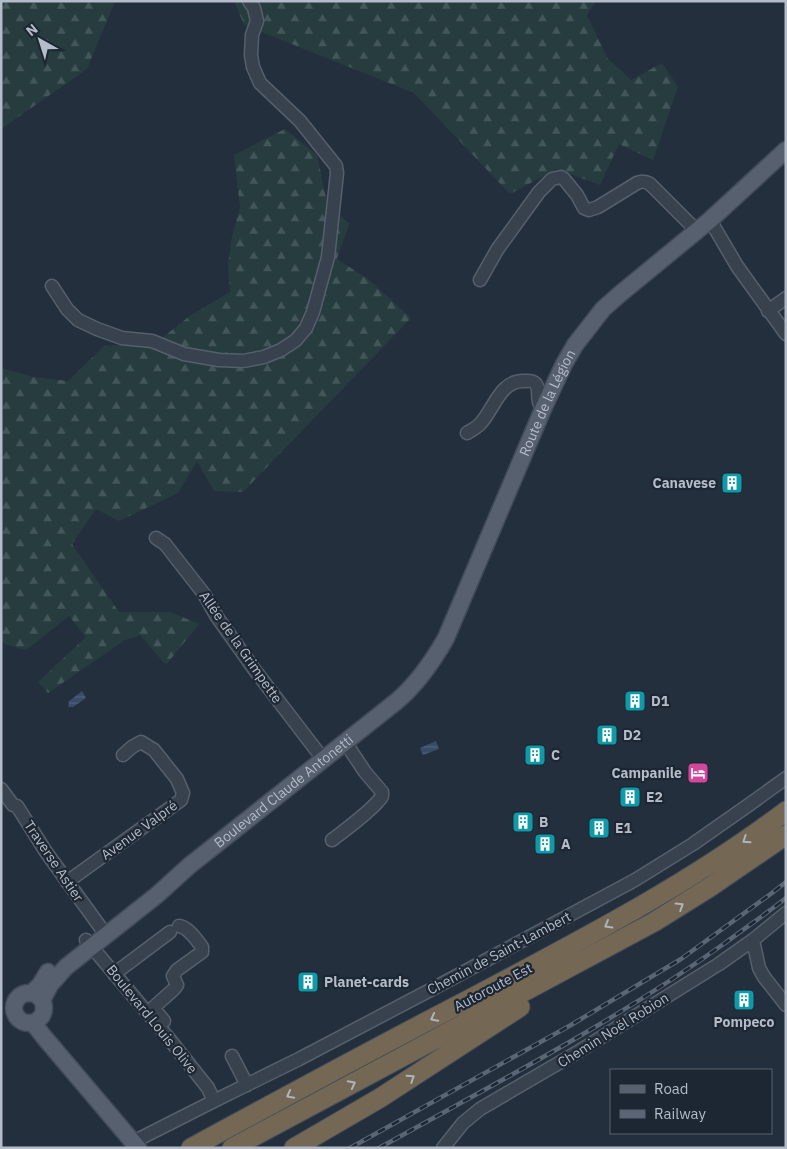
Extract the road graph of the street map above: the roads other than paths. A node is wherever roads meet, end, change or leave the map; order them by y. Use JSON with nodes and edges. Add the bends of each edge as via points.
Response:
{"nodes":[{"id":1,"x":249,"y":1,"type":"edge"},
{"id":2,"x":786,"y":150,"type":"edge"},
{"id":3,"x":710,"y":220,"type":"junction"},
{"id":4,"x":697,"y":231,"type":"junction"},
{"id":5,"x":480,"y":280,"type":"dead end"},
{"id":6,"x":52,"y":286,"type":"dead end"},
{"id":7,"x":786,"y":298,"type":"edge"},
{"id":8,"x":768,"y":311,"type":"junction"},
{"id":9,"x":786,"y":334,"type":"edge"},
{"id":10,"x":543,"y":409,"type":"junction"},
{"id":11,"x":467,"y":433,"type":"dead end"},
{"id":12,"x":156,"y":538,"type":"dead end"},
{"id":13,"x":386,"y":710,"type":"joint"},
{"id":14,"x":345,"y":742,"type":"junction"},
{"id":15,"x":122,"y":755,"type":"dead end"},
{"id":16,"x":323,"y":759,"type":"junction"},
{"id":17,"x":786,"y":778,"type":"edge"},
{"id":18,"x":1,"y":789,"type":"edge"},
{"id":19,"x":786,"y":811,"type":"edge"},
{"id":20,"x":786,"y":835,"type":"edge"},
{"id":21,"x":332,"y":840,"type":"dead end"},
{"id":22,"x":67,"y":882,"type":"junction"},
{"id":23,"x":786,"y":913,"type":"edge"},
{"id":24,"x":654,"y":922,"type":"junction"},
{"id":25,"x":103,"y":932,"type":"junction"},
{"id":26,"x":753,"y":940,"type":"junction"},
{"id":27,"x":89,"y":943,"type":"junction"},
{"id":28,"x":114,"y":974,"type":"junction"},
{"id":29,"x":37,"y":997,"type":"junction"},
{"id":30,"x":786,"y":1004,"type":"edge"},
{"id":31,"x":17,"y":1014,"type":"edge"},
{"id":32,"x":1,"y":1018,"type":"edge"},
{"id":33,"x":166,"y":1035,"type":"junction"},
{"id":34,"x":232,"y":1056,"type":"dead end"},
{"id":35,"x":247,"y":1085,"type":"junction"},
{"id":36,"x":214,"y":1100,"type":"junction"},
{"id":37,"x":135,"y":1145,"type":"edge"},
{"id":38,"x":191,"y":1148,"type":"edge"},
{"id":39,"x":232,"y":1148,"type":"edge"},
{"id":40,"x":294,"y":1148,"type":"edge"},
{"id":41,"x":443,"y":1148,"type":"edge"}],
"edges":[{"from":1,"to":6,"type":"street","via":[[257,22],[252,35],[252,67],[260,83],[300,121],[336,166],[328,257],[306,328],[296,340],[264,356],[242,361],[202,358],[152,341],[122,338],[98,330],[78,320]]},
{"from":2,"to":3,"type":"main road","name":"Route de la Légion"},
{"from":3,"to":4,"type":"main road","name":"Route de la Légion"},
{"from":3,"to":8,"type":"street","via":[[736,266]]},
{"from":4,"to":5,"type":"street","via":[[647,182],[637,183],[589,210],[584,208],[564,179],[556,177],[539,192],[497,250]]},
{"from":4,"to":10,"type":"main road","name":"Route de la Légion","via":[[603,309],[575,345]]},
{"from":7,"to":8,"type":"street"},
{"from":8,"to":9,"type":"street"},
{"from":10,"to":11,"type":"street","via":[[538,403],[535,383],[515,382],[507,386],[481,423]]},
{"from":10,"to":13,"type":"main road","name":"Route de la Légion","via":[[446,638],[418,680]]},
{"from":12,"to":16,"type":"street","name":"Allée de la Grimpette","via":[[165,544],[204,594],[254,669]]},
{"from":13,"to":14,"type":"main road","name":"Boulevard Claude Antonetti"},
{"from":14,"to":16,"type":"main road","name":"Boulevard Claude Antonetti"},
{"from":14,"to":21,"type":"street","via":[[382,795]]},
{"from":15,"to":22,"type":"street","name":"Avenue Valpré","via":[[141,742],[154,750],[177,779],[184,793],[181,800]]},
{"from":16,"to":25,"type":"main road","name":"Boulevard Claude Antonetti","via":[[156,895]]},
{"from":17,"to":35,"type":"street","name":"Chemin de Saint-Lambert","via":[[693,844],[635,880],[436,988]]},
{"from":18,"to":22,"type":"street","name":"Traverse Astier","via":[[17,806]]},
{"from":19,"to":38,"type":"highway","name":"Autoroute Est","one_way":true,"via":[[700,871],[587,937]]},
{"from":24,"to":20,"type":"highway","name":"Autoroute Est","one_way":true},
{"from":22,"to":25,"type":"street","name":"Traverse Astier"},
{"from":23,"to":26,"type":"street","name":"Chemin Noël Robion"},
{"from":39,"to":24,"type":"highway","name":"Autoroute Est","one_way":true},
{"from":40,"to":24,"type":"highway","one_way":true,"via":[[380,1098]]},
{"from":25,"to":27,"type":"main road","name":"Boulevard Claude Antonetti"},
{"from":26,"to":30,"type":"street","via":[[759,968]]},
{"from":26,"to":41,"type":"street","name":"Chemin Noël Robion","via":[[584,1048],[480,1109],[463,1123]]},
{"from":27,"to":28,"type":"street","name":"Boulevard Louis Olive"},
{"from":27,"to":29,"type":"main road","name":"Boulevard Claude Antonetti"},
{"from":28,"to":33,"type":"street","name":"Boulevard Louis Olive"},
{"from":28,"to":33,"type":"street","via":[[174,929],[183,926],[192,935],[202,947],[202,952],[177,970],[173,976],[177,985],[154,1007],[169,1028]]},
{"from":29,"to":31,"type":"main road","via":[[22,995],[16,1001]]},
{"from":29,"to":31,"type":"main road","via":[[44,1005],[38,1020]]},
{"from":31,"to":32,"type":"main road"},
{"from":31,"to":37,"type":"main road","via":[[44,1037]]},
{"from":33,"to":36,"type":"street","name":"Boulevard Louis Olive"},
{"from":34,"to":35,"type":"street"},
{"from":35,"to":36,"type":"street","name":"Chemin de Saint-Lambert"},
{"from":36,"to":37,"type":"street","name":"Chemin de Saint-Lambert"}]}
